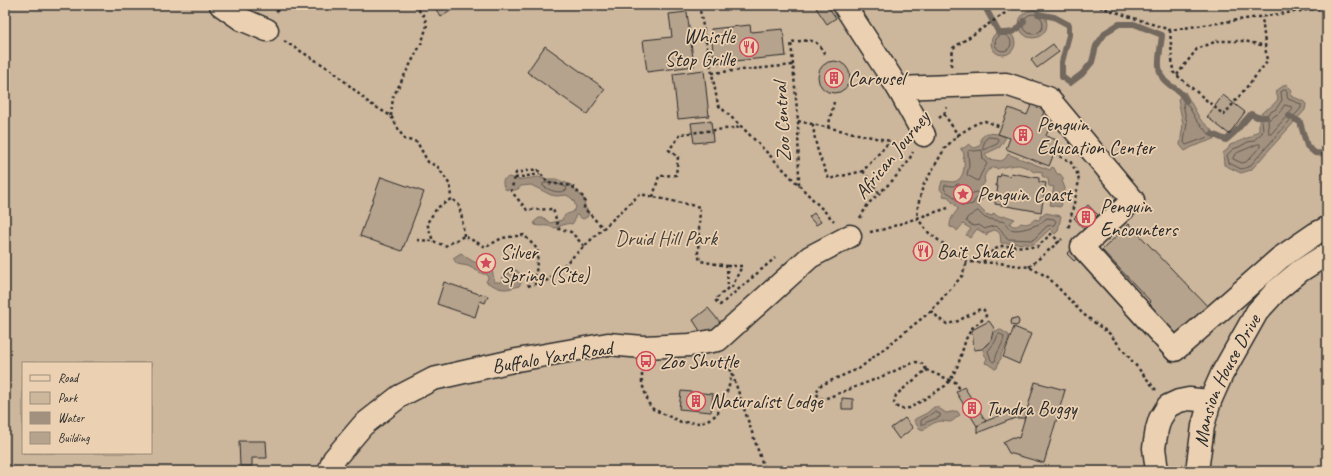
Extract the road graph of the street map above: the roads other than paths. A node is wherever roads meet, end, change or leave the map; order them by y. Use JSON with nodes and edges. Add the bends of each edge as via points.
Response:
{"nodes":[{"id":1,"x":221,"y":5,"type":"edge"},
{"id":2,"x":844,"y":5,"type":"edge"},
{"id":3,"x":267,"y":30,"type":"road end"},
{"id":4,"x":898,"y":88,"type":"junction"},
{"id":5,"x":924,"y":135,"type":"road end"},
{"id":6,"x":1327,"y":228,"type":"edge"},
{"id":7,"x":850,"y":236,"type":"road end"},
{"id":8,"x":1327,"y":254,"type":"edge"},
{"id":9,"x":1210,"y":401,"type":"junction"},
{"id":10,"x":329,"y":471,"type":"edge"},
{"id":11,"x":1157,"y":471,"type":"edge"},
{"id":12,"x":1197,"y":471,"type":"edge"}],
"edges":[{"from":1,"to":3,"type":"lane","via":[[240,19]]},
{"from":2,"to":4,"type":"lane"},
{"from":4,"to":5,"type":"lane"},
{"from":4,"to":6,"type":"lane","via":[[951,81],[1006,84],[1048,98],[1133,200],[1082,247],[1176,350],[1280,258]]},
{"from":7,"to":10,"type":"lane","name":"Buffalo Yard Road","via":[[810,257],[718,340],[690,345],[643,347],[608,344],[517,360],[433,380],[400,396],[363,425],[334,459]]},
{"from":8,"to":9,"type":"lane","name":"Mansion House Drive","via":[[1277,290],[1257,312]]},
{"from":9,"to":11,"type":"lane","via":[[1189,399],[1168,406],[1160,418],[1157,429],[1154,448]]},
{"from":9,"to":12,"type":"lane","name":"Mansion House Drive","via":[[1203,426]]}]}
